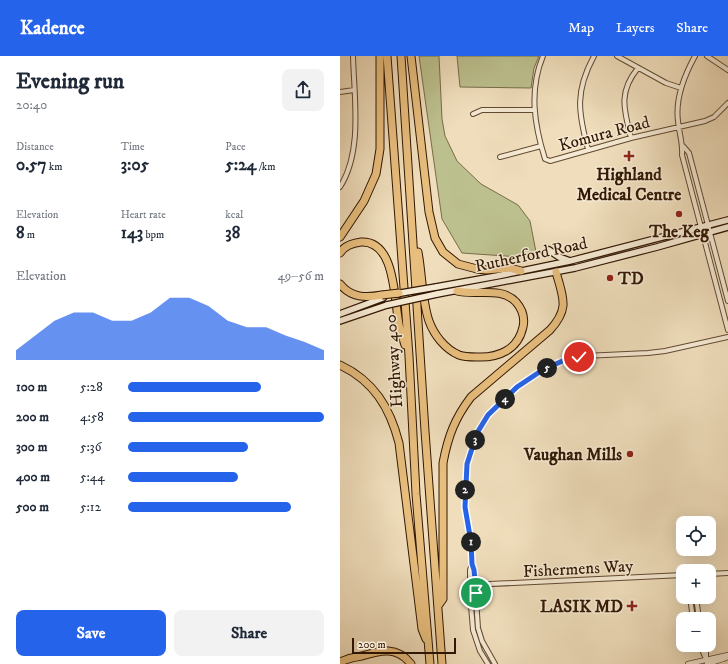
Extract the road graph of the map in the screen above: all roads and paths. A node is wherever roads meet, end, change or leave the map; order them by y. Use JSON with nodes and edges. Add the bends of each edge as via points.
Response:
{"nodes":[{"id":1,"x":353,"y":56,"type":"edge"},
{"id":2,"x":380,"y":56,"type":"edge"},
{"id":3,"x":388,"y":56,"type":"edge"},
{"id":4,"x":401,"y":56,"type":"edge"},
{"id":5,"x":411,"y":56,"type":"edge"},
{"id":6,"x":543,"y":56,"type":"edge"},
{"id":7,"x":594,"y":56,"type":"edge"},
{"id":8,"x":618,"y":56,"type":"edge"},
{"id":9,"x":695,"y":56,"type":"edge"},
{"id":10,"x":707,"y":56,"type":"edge"},
{"id":11,"x":638,"y":68,"type":"junction"},
{"id":12,"x":728,"y":70,"type":"edge"},
{"id":13,"x":681,"y":88,"type":"junction"},
{"id":14,"x":354,"y":90,"type":"junction"},
{"id":15,"x":340,"y":92,"type":"edge"},
{"id":16,"x":728,"y":103,"type":"edge"},
{"id":17,"x":534,"y":110,"type":"junction"},
{"id":18,"x":473,"y":114,"type":"dead end"},
{"id":19,"x":679,"y":128,"type":"junction"},
{"id":20,"x":631,"y":138,"type":"junction"},
{"id":21,"x":541,"y":146,"type":"junction"},
{"id":22,"x":683,"y":146,"type":"junction"},
{"id":23,"x":588,"y":149,"type":"junction"},
{"id":24,"x":500,"y":157,"type":"dead end"},
{"id":25,"x":340,"y":188,"type":"edge"},
{"id":26,"x":728,"y":220,"type":"edge"},
{"id":27,"x":708,"y":225,"type":"junction"},
{"id":28,"x":701,"y":227,"type":"junction"},
{"id":29,"x":728,"y":227,"type":"edge"},
{"id":30,"x":710,"y":232,"type":"junction"},
{"id":31,"x":413,"y":234,"type":"junction"},
{"id":32,"x":702,"y":234,"type":"junction"},
{"id":33,"x":340,"y":237,"type":"edge"},
{"id":34,"x":550,"y":250,"type":"dead end"},
{"id":35,"x":340,"y":254,"type":"edge"},
{"id":36,"x":570,"y":261,"type":"junction"},
{"id":37,"x":551,"y":265,"type":"junction"},
{"id":38,"x":521,"y":271,"type":"junction"},
{"id":39,"x":556,"y":272,"type":"junction"},
{"id":40,"x":340,"y":284,"type":"edge"},
{"id":41,"x":457,"y":291,"type":"junction"},
{"id":42,"x":399,"y":293,"type":"joint"},
{"id":43,"x":383,"y":297,"type":"junction"},
{"id":44,"x":728,"y":301,"type":"edge"},
{"id":45,"x":340,"y":314,"type":"edge"},
{"id":46,"x":340,"y":321,"type":"edge"},
{"id":47,"x":728,"y":330,"type":"edge"},
{"id":48,"x":728,"y":337,"type":"edge"},
{"id":49,"x":408,"y":356,"type":"junction"},
{"id":50,"x":340,"y":365,"type":"edge"},
{"id":51,"x":472,"y":564,"type":"junction"},
{"id":52,"x":728,"y":573,"type":"edge"},
{"id":53,"x":716,"y":574,"type":"edge"},
{"id":54,"x":676,"y":576,"type":"edge"},
{"id":55,"x":470,"y":585,"type":"junction"},
{"id":56,"x":475,"y":585,"type":"junction"},
{"id":57,"x":438,"y":607,"type":"junction"},
{"id":58,"x":429,"y":648,"type":"junction"},
{"id":59,"x":703,"y":652,"type":"edge"},
{"id":60,"x":706,"y":652,"type":"edge"},
{"id":61,"x":728,"y":656,"type":"edge"},
{"id":62,"x":340,"y":662,"type":"edge"},
{"id":63,"x":707,"y":663,"type":"edge"},
{"id":64,"x":411,"y":664,"type":"edge"},
{"id":65,"x":430,"y":664,"type":"edge"},
{"id":66,"x":442,"y":664,"type":"edge"},
{"id":67,"x":488,"y":664,"type":"edge"},
{"id":68,"x":495,"y":664,"type":"edge"},
{"id":69,"x":688,"y":664,"type":"edge"}],
"edges":[{"from":1,"to":14,"type":"street"},
{"from":2,"to":33,"type":"highway","via":[[380,149],[376,174],[364,201]]},
{"from":3,"to":49,"type":"highway","name":"Highway 400"},
{"from":4,"to":31,"type":"highway","name":"Highway 400"},
{"from":5,"to":38,"type":"highway","via":[[434,238],[443,252],[458,264],[486,270],[510,268]]},
{"from":6,"to":17,"type":"street","name":"Komura Road","via":[[535,82]]},
{"from":7,"to":23,"type":"street","via":[[580,93],[580,116]]},
{"from":8,"to":11,"type":"street"},
{"from":9,"to":13,"type":"street"},
{"from":10,"to":12,"type":"street"},
{"from":11,"to":13,"type":"street"},
{"from":11,"to":20,"type":"street","via":[[631,76],[624,96]]},
{"from":13,"to":19,"type":"street","via":[[676,107]]},
{"from":14,"to":15,"type":"street"},
{"from":14,"to":25,"type":"street","via":[[353,153]]},
{"from":16,"to":19,"type":"street","name":"Komura Road","via":[[714,117]]},
{"from":17,"to":18,"type":"street","via":[[482,110]]},
{"from":17,"to":21,"type":"street","name":"Komura Road"},
{"from":19,"to":20,"type":"street","name":"Komura Road"},
{"from":19,"to":22,"type":"street"},
{"from":20,"to":23,"type":"street","name":"Komura Road"},
{"from":21,"to":23,"type":"street","name":"Komura Road","via":[[545,158],[550,161]]},
{"from":21,"to":24,"type":"street"},
{"from":22,"to":27,"type":"street","via":[[689,153]]},
{"from":22,"to":28,"type":"street","via":[[682,155]]},
{"from":26,"to":27,"type":"main road","name":"Rutherford Road"},
{"from":27,"to":28,"type":"main road","name":"Rutherford Road"},
{"from":27,"to":30,"type":"street"},
{"from":28,"to":32,"type":"street"},
{"from":28,"to":36,"type":"main road","name":"Rutherford Road"},
{"from":29,"to":30,"type":"main road","name":"Rutherford Road"},
{"from":30,"to":32,"type":"main road","name":"Rutherford Road"},
{"from":30,"to":44,"type":"street"},
{"from":31,"to":41,"type":"highway","via":[[429,321],[444,345],[459,355],[488,358],[500,355],[517,343],[524,323],[522,312],[515,302],[504,295],[492,292]]},
{"from":31,"to":57,"type":"highway","name":"Highway 400"},
{"from":32,"to":39,"type":"main road","name":"Rutherford Road"},
{"from":32,"to":47,"type":"street"},
{"from":34,"to":36,"type":"main road"},
{"from":35,"to":49,"type":"highway","via":[[348,246],[364,242],[371,243],[385,255],[390,268],[399,326]]},
{"from":36,"to":37,"type":"main road","name":"Rutherford Road"},
{"from":37,"to":38,"type":"main road","name":"Rutherford Road"},
{"from":37,"to":39,"type":"main road"},
{"from":38,"to":42,"type":"main road","name":"Rutherford Road","bridge":true},
{"from":39,"to":41,"type":"main road","name":"Rutherford Road"},
{"from":39,"to":57,"type":"highway","via":[[563,305],[560,318],[550,330],[471,397],[462,408],[448,437],[442,482],[443,599]]},
{"from":40,"to":43,"type":"highway","via":[[355,296]]},
{"from":41,"to":46,"type":"main road","name":"Rutherford Road","bridge":true,"via":[[387,305]]},
{"from":42,"to":43,"type":"highway","bridge":true},
{"from":43,"to":45,"type":"main road"},
{"from":48,"to":51,"type":"street","via":[[661,352],[584,356],[565,360],[544,369],[516,389],[488,415],[477,433],[467,464],[465,507]]},
{"from":49,"to":58,"type":"highway","name":"Highway 400"},
{"from":50,"to":58,"type":"highway","via":[[370,385],[386,407],[395,427],[422,629]]},
{"from":51,"to":55,"type":"street"},
{"from":51,"to":56,"type":"street"},
{"from":52,"to":53,"type":"street"},
{"from":54,"to":56,"type":"street","name":"Fishermens Way"},
{"from":55,"to":56,"type":"street","name":"Fishermens Way"},
{"from":55,"to":67,"type":"street","via":[[473,630],[480,651]]},
{"from":56,"to":68,"type":"street","via":[[478,628]]},
{"from":57,"to":66,"type":"highway","name":"Highway 400"},
{"from":58,"to":65,"type":"highway","name":"Highway 400"},
{"from":59,"to":63,"type":"street"},
{"from":60,"to":63,"type":"street"},
{"from":61,"to":63,"type":"street"},
{"from":62,"to":64,"type":"highway","via":[[390,650]]},
{"from":63,"to":69,"type":"street"}]}
